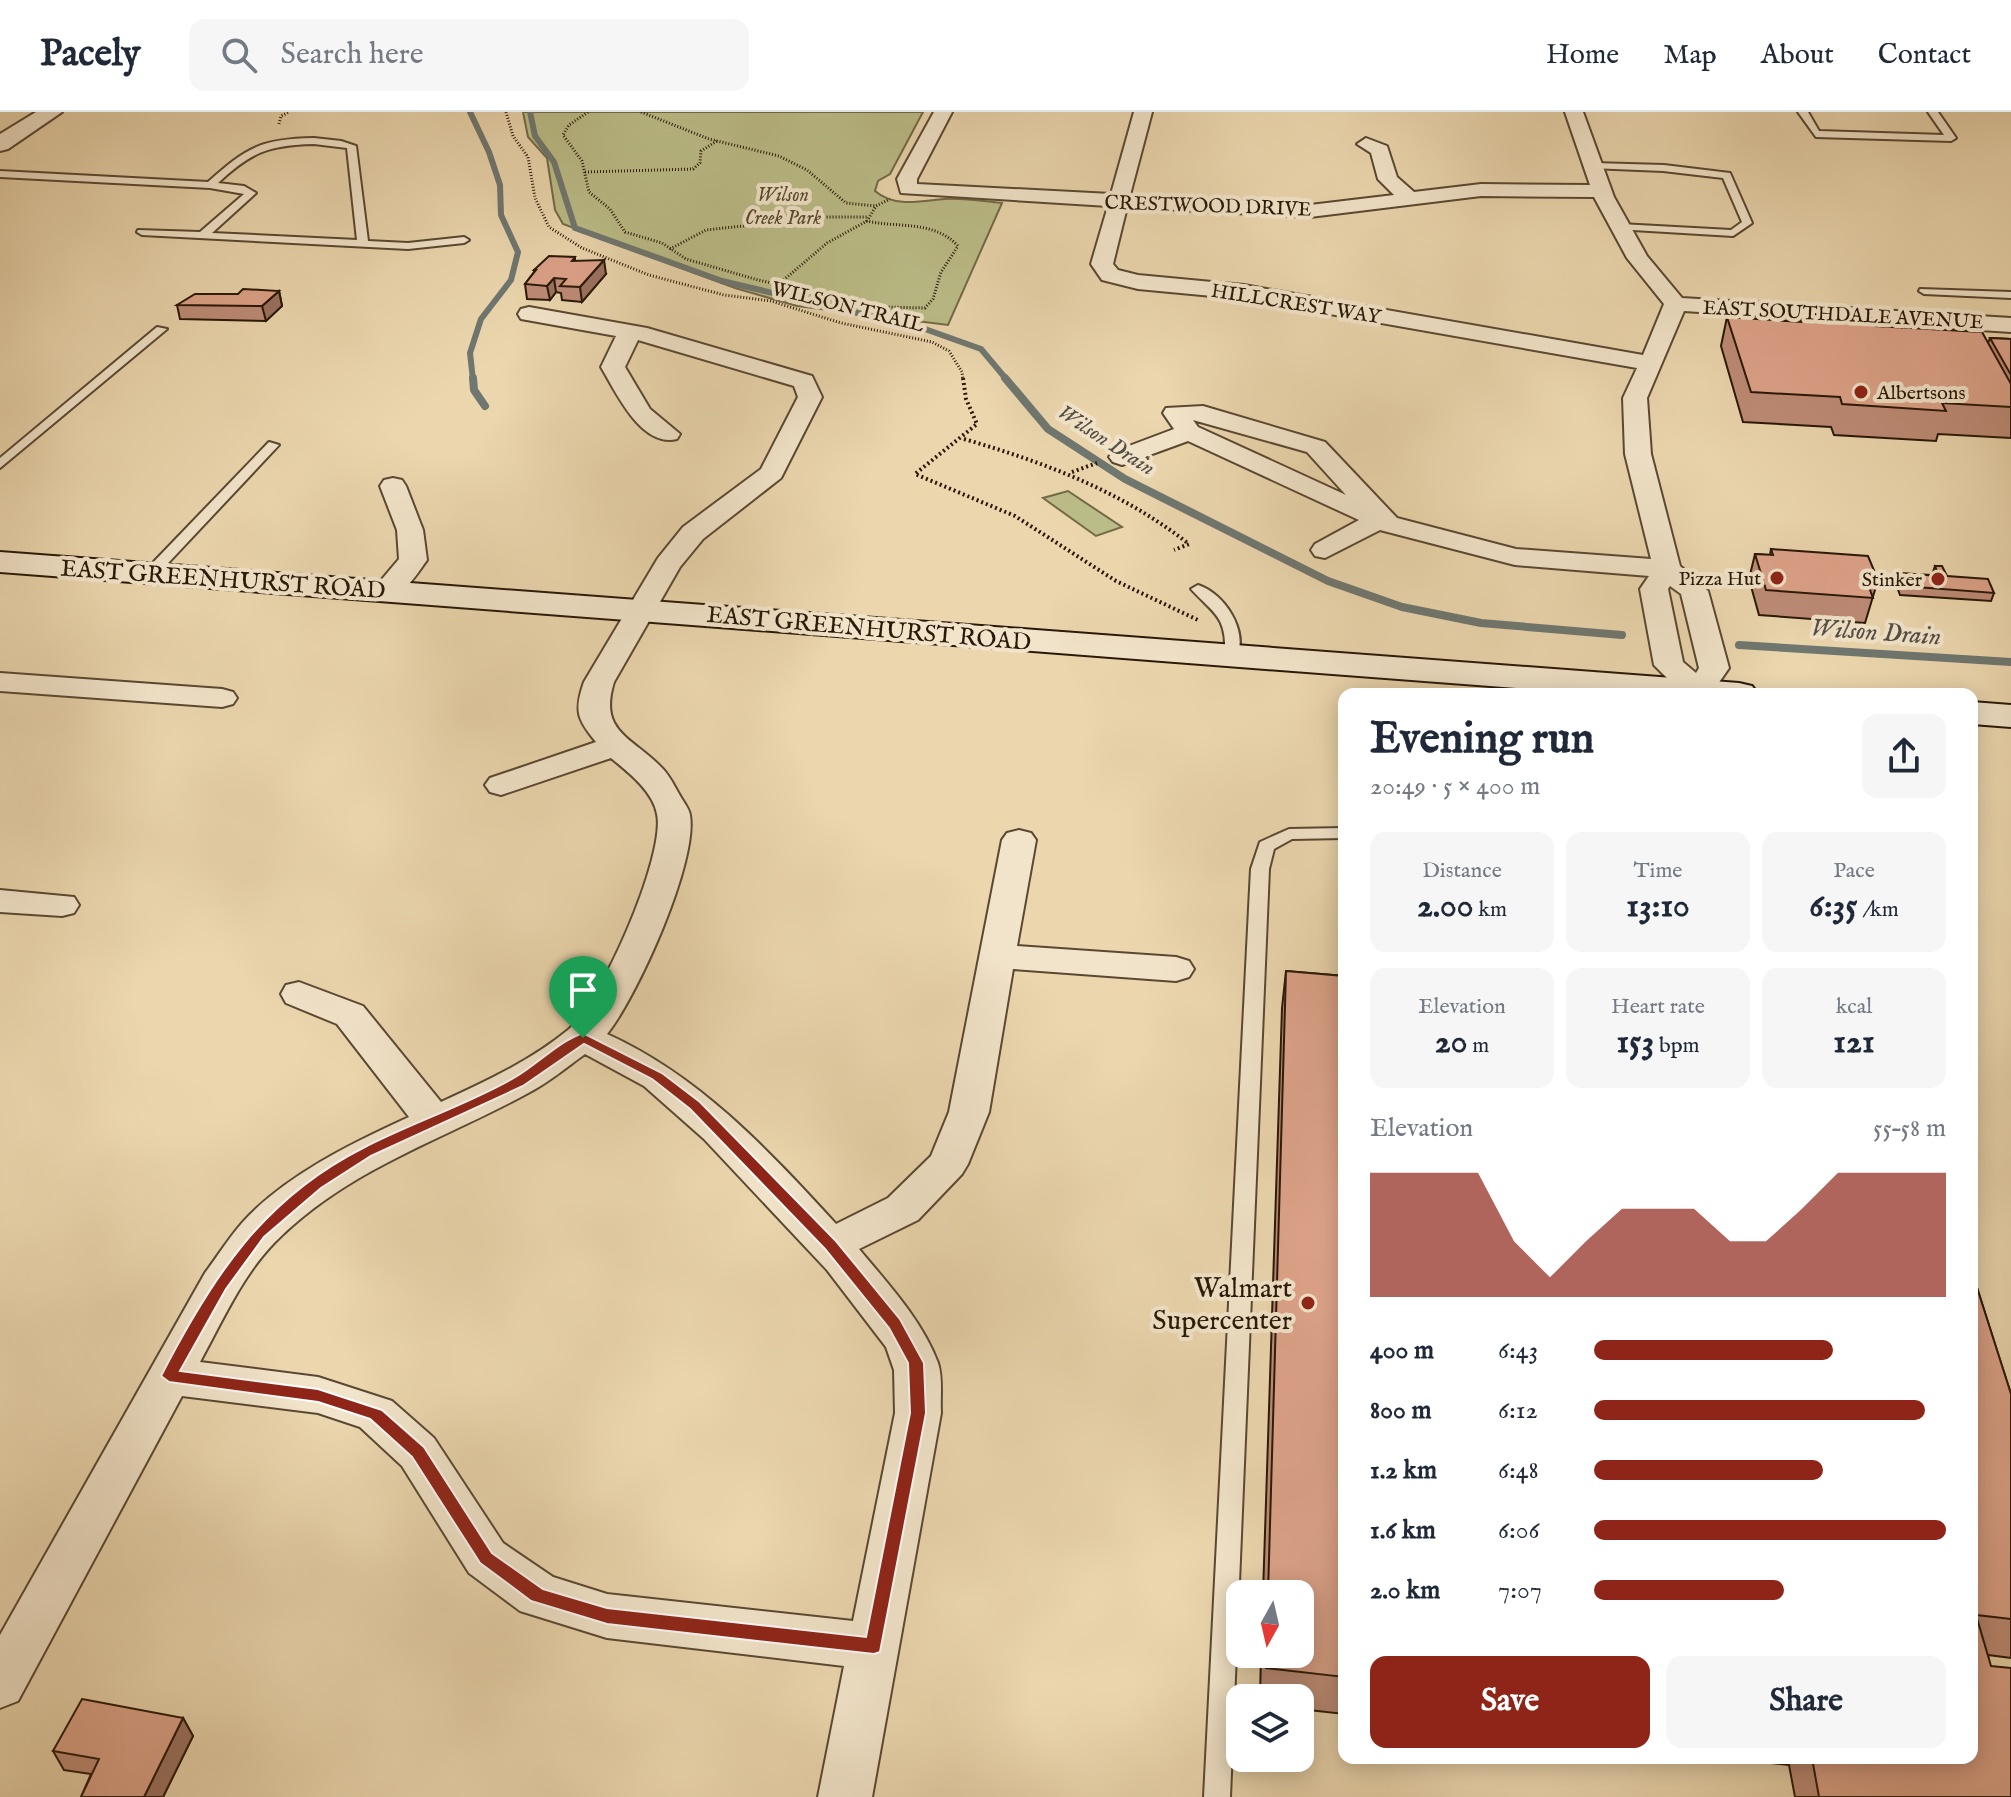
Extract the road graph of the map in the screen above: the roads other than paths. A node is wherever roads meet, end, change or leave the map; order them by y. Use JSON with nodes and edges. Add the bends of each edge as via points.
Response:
{"nodes":[{"id":1,"x":51,"y":112,"type":"edge"},
{"id":2,"x":943,"y":112,"type":"edge"},
{"id":3,"x":1143,"y":112,"type":"edge"},
{"id":4,"x":1574,"y":112,"type":"edge"},
{"id":5,"x":1803,"y":112,"type":"edge"},
{"id":6,"x":1933,"y":112,"type":"edge"},
{"id":7,"x":0,"y":144,"type":"edge"},
{"id":8,"x":1366,"y":144,"type":"dead end"},
{"id":9,"x":1593,"y":166,"type":"junction"},
{"id":10,"x":0,"y":174,"type":"edge"},
{"id":11,"x":210,"y":185,"type":"junction"},
{"id":12,"x":1602,"y":191,"type":"junction"},
{"id":13,"x":1410,"y":199,"type":"junction"},
{"id":14,"x":1118,"y":202,"type":"junction"},
{"id":15,"x":1620,"y":227,"type":"junction"},
{"id":16,"x":142,"y":232,"type":"dead end"},
{"id":17,"x":203,"y":235,"type":"junction"},
{"id":18,"x":464,"y":240,"type":"dead end"},
{"id":19,"x":363,"y":243,"type":"junction"},
{"id":20,"x":1924,"y":291,"type":"dead end"},
{"id":21,"x":2011,"y":295,"type":"edge"},
{"id":22,"x":1422,"y":297,"type":"dead end"},
{"id":23,"x":1675,"y":304,"type":"junction"},
{"id":24,"x":529,"y":314,"type":"dead end"},
{"id":25,"x":1407,"y":322,"type":"junction"},
{"id":26,"x":2011,"y":325,"type":"edge"},
{"id":27,"x":161,"y":329,"type":"dead end"},
{"id":28,"x":630,"y":332,"type":"junction"},
{"id":29,"x":1650,"y":363,"type":"junction"},
{"id":30,"x":1189,"y":432,"type":"junction"},
{"id":31,"x":668,"y":434,"type":"dead end"},
{"id":32,"x":273,"y":445,"type":"dead end"},
{"id":33,"x":1122,"y":457,"type":"dead end"},
{"id":34,"x":0,"y":464,"type":"edge"},
{"id":35,"x":393,"y":486,"type":"dead end"},
{"id":36,"x":1384,"y":522,"type":"junction"},
{"id":37,"x":1325,"y":550,"type":"dead end"},
{"id":38,"x":0,"y":562,"type":"edge"},
{"id":39,"x":1667,"y":569,"type":"junction"},
{"id":40,"x":150,"y":574,"type":"junction"},
{"id":41,"x":1198,"y":589,"type":"dead end"},
{"id":42,"x":386,"y":591,"type":"junction"},
{"id":43,"x":642,"y":610,"type":"junction"},
{"id":44,"x":1233,"y":645,"type":"junction"},
{"id":45,"x":0,"y":682,"type":"edge"},
{"id":46,"x":1668,"y":688,"type":"edge"},
{"id":47,"x":1695,"y":688,"type":"edge"},
{"id":48,"x":1700,"y":688,"type":"edge"},
{"id":49,"x":222,"y":698,"type":"dead end"},
{"id":50,"x":1978,"y":713,"type":"edge"},
{"id":51,"x":2011,"y":716,"type":"edge"},
{"id":52,"x":616,"y":746,"type":"junction"},
{"id":53,"x":501,"y":785,"type":"dead end"},
{"id":54,"x":1338,"y":833,"type":"edge"},
{"id":55,"x":1019,"y":840,"type":"dead end"},
{"id":56,"x":0,"y":901,"type":"edge"},
{"id":57,"x":62,"y":905,"type":"dead end"},
{"id":58,"x":999,"y":956,"type":"junction"},
{"id":59,"x":1176,"y":969,"type":"dead end"},
{"id":60,"x":299,"y":994,"type":"dead end"},
{"id":61,"x":583,"y":1038,"type":"junction"},
{"id":62,"x":434,"y":1121,"type":"junction"},
{"id":63,"x":830,"y":1245,"type":"junction"},
{"id":64,"x":169,"y":1376,"type":"junction"},
{"id":65,"x":874,"y":1646,"type":"junction"},
{"id":66,"x":6,"y":1660,"type":"edge"},
{"id":67,"x":845,"y":1797,"type":"edge"},
{"id":68,"x":1217,"y":1797,"type":"edge"}],
"edges":[{"from":1,"to":7,"type":"main road"},
{"from":2,"to":14,"type":"street","name":"CRESTWOOD DRIVE","via":[[907,179],[908,189]]},
{"from":3,"to":14,"type":"street","name":"HILLCREST WAY"},
{"from":4,"to":9,"type":"street"},
{"from":5,"to":6,"type":"lane","via":[[1816,134],[1951,138]]},
{"from":8,"to":13,"type":"street","via":[[1380,150],[1388,179]]},
{"from":9,"to":12,"type":"street"},
{"from":9,"to":15,"type":"lane","via":[[1727,175],[1747,223],[1733,233]]},
{"from":10,"to":11,"type":"lane"},
{"from":11,"to":17,"type":"lane","via":[[251,193]]},
{"from":11,"to":19,"type":"lane","via":[[249,152],[267,147],[319,141],[351,146]]},
{"from":12,"to":13,"type":"street","name":"CRESTWOOD DRIVE","via":[[1499,189]]},
{"from":12,"to":15,"type":"street"},
{"from":13,"to":14,"type":"street","name":"CRESTWOOD DRIVE","via":[[1310,211]]},
{"from":14,"to":25,"type":"street","name":"HILLCREST WAY","via":[[1102,277],[1244,292]]},
{"from":15,"to":23,"type":"street"},
{"from":16,"to":17,"type":"lane"},
{"from":17,"to":19,"type":"lane"},
{"from":18,"to":19,"type":"lane","via":[[408,246]]},
{"from":20,"to":21,"type":"lane"},
{"from":22,"to":25,"type":"street"},
{"from":23,"to":26,"type":"street","name":"EAST SOUTHDALE AVENUE","via":[[1783,316]]},
{"from":23,"to":29,"type":"street"},
{"from":24,"to":28,"type":"street"},
{"from":25,"to":29,"type":"street","name":"HILLCREST WAY"},
{"from":27,"to":34,"type":"lane"},
{"from":28,"to":31,"type":"street","via":[[613,367],[641,414]]},
{"from":28,"to":43,"type":"street","via":[[804,381],[810,397],[772,473],[693,533]]},
{"from":29,"to":39,"type":"street","via":[[1635,398],[1638,454]]},
{"from":30,"to":33,"type":"street"},
{"from":30,"to":36,"type":"street"},
{"from":30,"to":36,"type":"street","via":[[1175,413],[1203,413],[1316,447]]},
{"from":32,"to":40,"type":"lane"},
{"from":35,"to":42,"type":"street","via":[[410,530],[413,560]]},
{"from":36,"to":37,"type":"street"},
{"from":36,"to":39,"type":"street","via":[[1515,557]]},
{"from":38,"to":40,"type":"main road","name":"EAST GREENHURST ROAD"},
{"from":39,"to":47,"type":"street","via":[[1654,589],[1669,665]]},
{"from":39,"to":48,"type":"street","via":[[1694,591],[1714,668]]},
{"from":40,"to":42,"type":"main road","name":"EAST GREENHURST ROAD"},
{"from":41,"to":44,"type":"lane","via":[[1222,607]]},
{"from":42,"to":43,"type":"main road","name":"EAST GREENHURST ROAD"},
{"from":43,"to":44,"type":"main road","name":"EAST GREENHURST ROAD"},
{"from":43,"to":52,"type":"street","via":[[592,703],[596,722]]},
{"from":44,"to":46,"type":"main road","name":"EAST GREENHURST ROAD"},
{"from":45,"to":49,"type":"street"},
{"from":50,"to":51,"type":"main road"},
{"from":52,"to":53,"type":"street"},
{"from":52,"to":61,"type":"street","via":[[651,775],[674,813],[672,855],[625,976]]},
{"from":54,"to":68,"type":"lane","via":[[1289,834],[1266,846],[1260,869]]},
{"from":55,"to":58,"type":"street"},
{"from":56,"to":57,"type":"street"},
{"from":58,"to":59,"type":"street"},
{"from":58,"to":63,"type":"street","via":[[969,1112],[948,1164],[903,1209]]},
{"from":60,"to":62,"type":"street","via":[[350,1015]]},
{"from":61,"to":62,"type":"street","via":[[518,1082]]},
{"from":61,"to":63,"type":"street","via":[[657,1076],[695,1106]]},
{"from":62,"to":64,"type":"street","via":[[328,1176],[258,1233],[220,1285]]},
{"from":63,"to":65,"type":"street","via":[[895,1324],[916,1363],[918,1413]]},
{"from":64,"to":65,"type":"street","via":[[318,1395],[376,1414],[418,1452],[486,1558],[538,1595],[607,1616]]},
{"from":64,"to":66,"type":"street"},
{"from":65,"to":67,"type":"street"}]}
